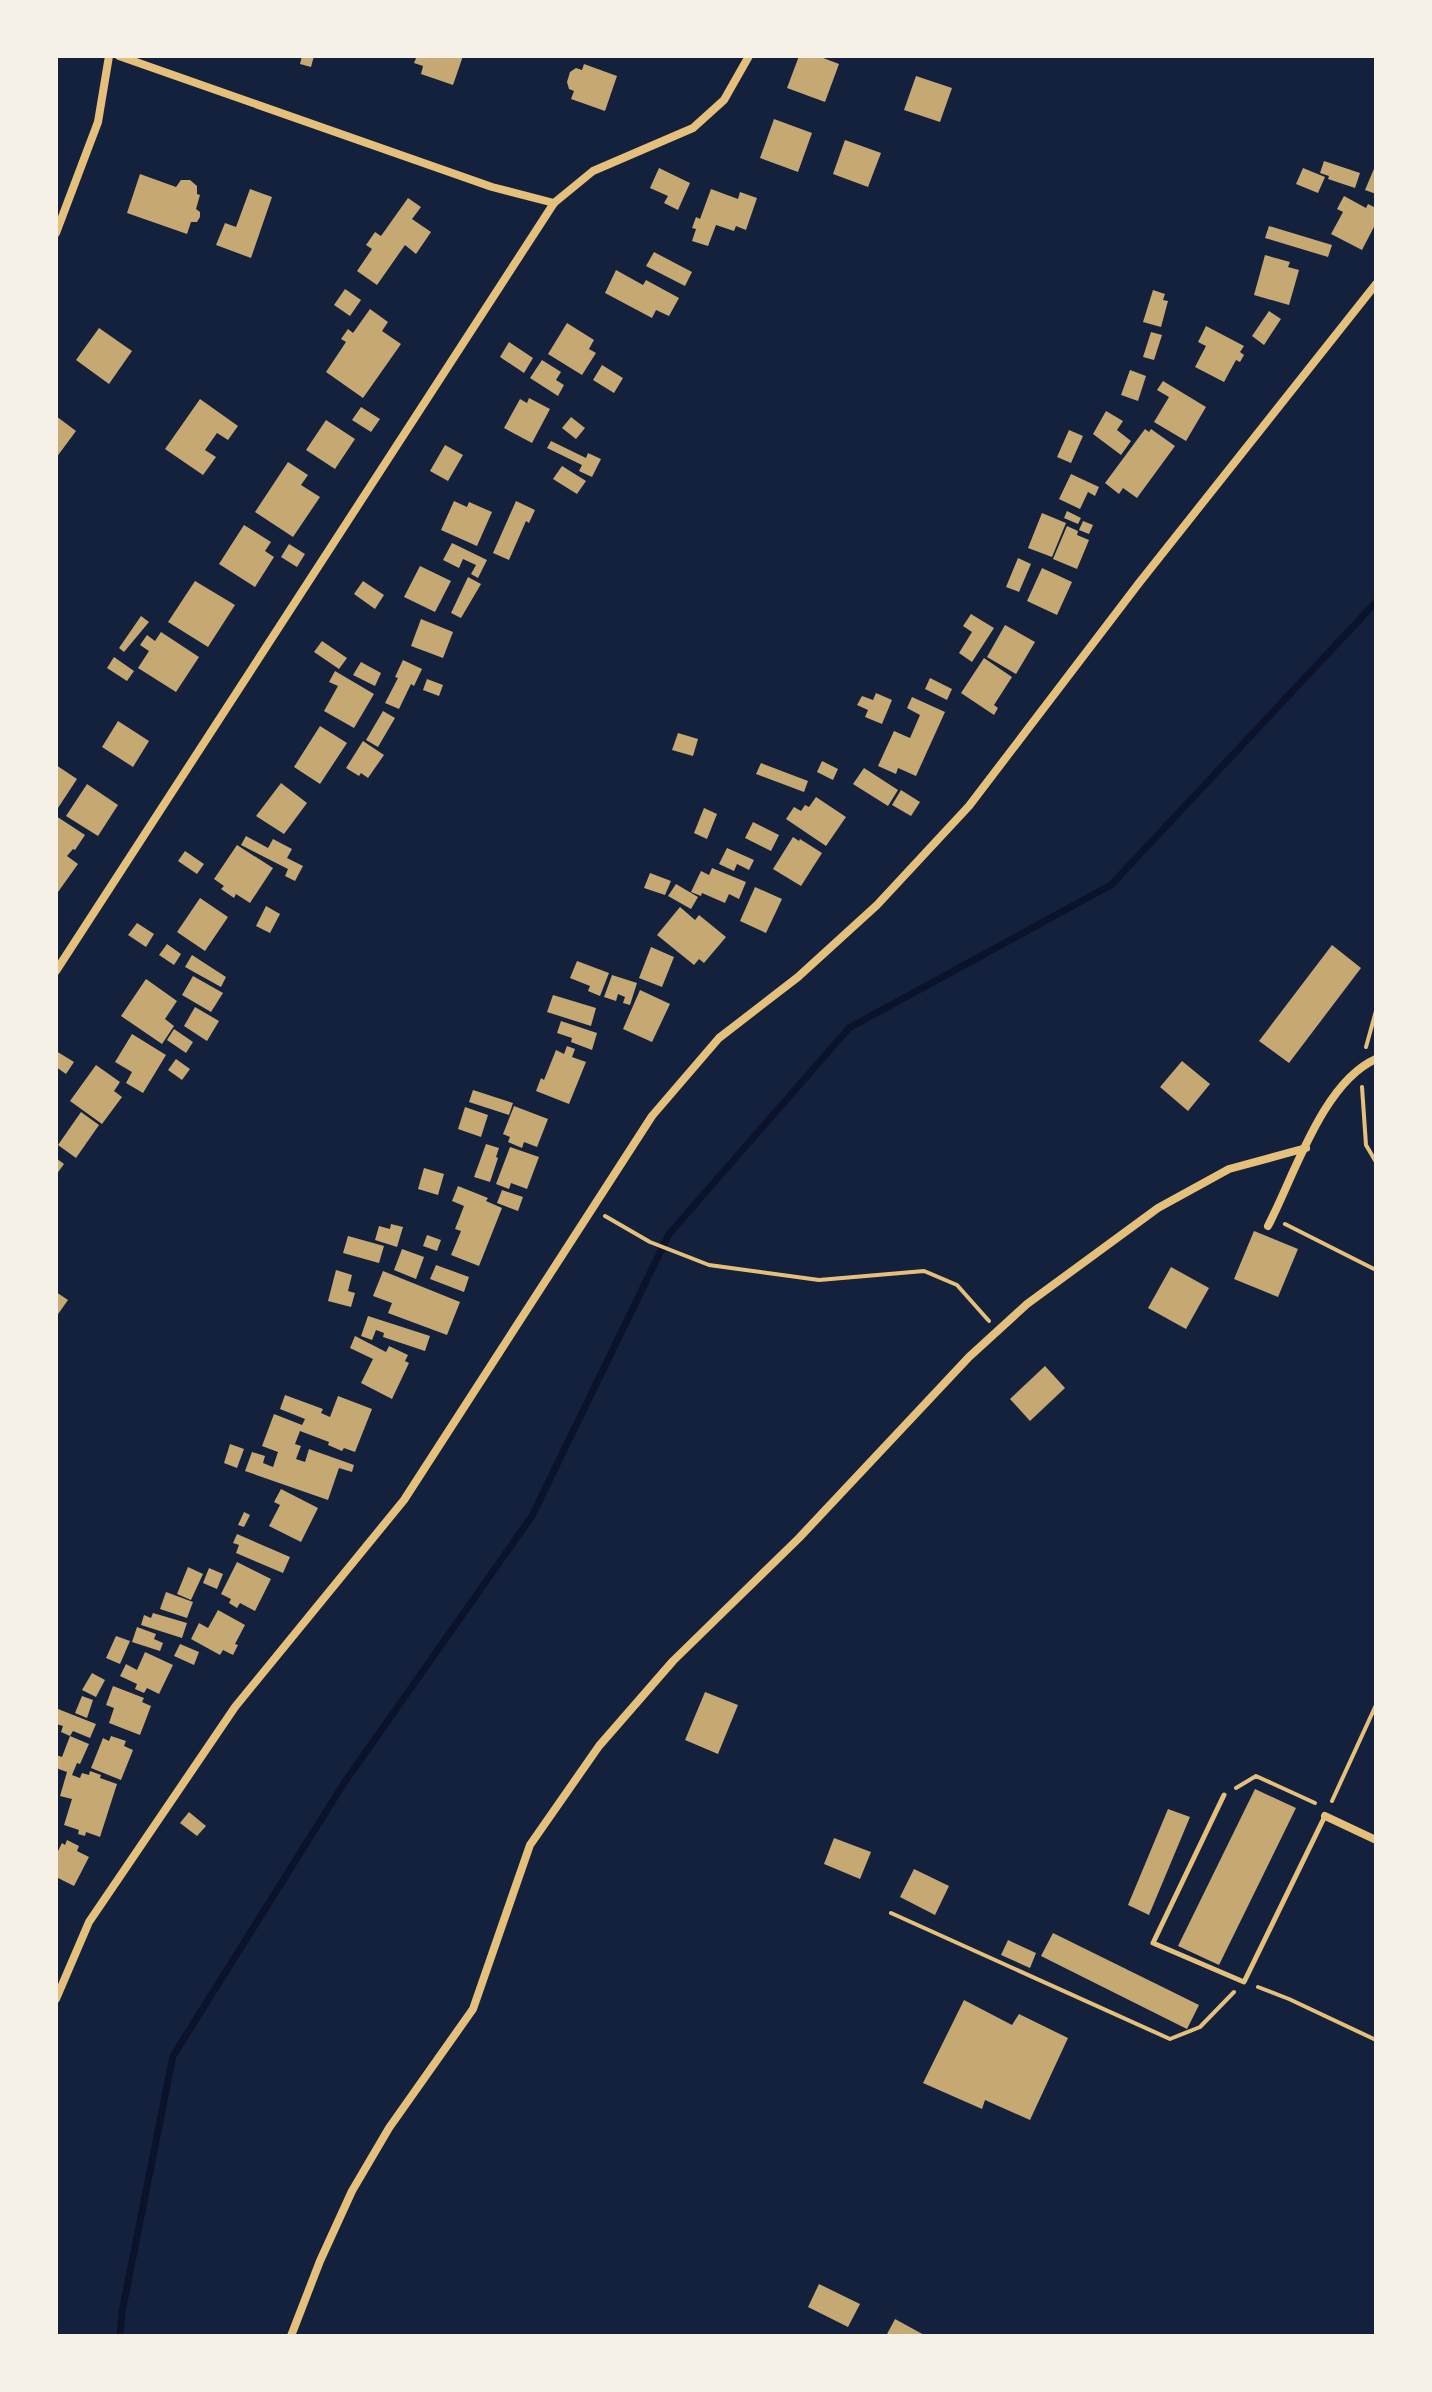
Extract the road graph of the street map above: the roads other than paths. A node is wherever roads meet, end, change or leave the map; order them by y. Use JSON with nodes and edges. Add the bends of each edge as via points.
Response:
{"nodes":[{"id":1,"x":109,"y":56,"type":"edge"},
{"id":2,"x":119,"y":56,"type":"edge"},
{"id":3,"x":749,"y":56,"type":"edge"},
{"id":4,"x":554,"y":203,"type":"junction"},
{"id":5,"x":56,"y":233,"type":"edge"},
{"id":6,"x":1376,"y":284,"type":"edge"},
{"id":7,"x":56,"y":971,"type":"edge"},
{"id":8,"x":1376,"y":1059,"type":"edge"},
{"id":9,"x":1306,"y":1148,"type":"junction"},
{"id":10,"x":1268,"y":1226,"type":"dead end"},
{"id":11,"x":1224,"y":1795,"type":"road end"},
{"id":12,"x":1325,"y":1816,"type":"joint"},
{"id":13,"x":1376,"y":1840,"type":"edge"},
{"id":14,"x":56,"y":1999,"type":"edge"},
{"id":15,"x":291,"y":2336,"type":"edge"}],
"edges":[{"from":1,"to":5,"type":"street","via":[[98,122]]},
{"from":2,"to":4,"type":"street","via":[[492,187]]},
{"from":3,"to":4,"type":"street","via":[[724,100],[693,128],[593,171]]},
{"from":4,"to":7,"type":"street"},
{"from":6,"to":14,"type":"street","via":[[969,806],[877,905],[798,977],[719,1038],[652,1116],[404,1500],[235,1707],[89,1922]]},
{"from":8,"to":9,"type":"street","via":[[1361,1066],[1327,1103]]},
{"from":9,"to":10,"type":"street"},
{"from":9,"to":15,"type":"street","via":[[1229,1169],[1158,1208],[1027,1304],[673,1661],[590,1758],[530,1845],[473,2009],[389,2128],[352,2191]]},
{"from":11,"to":12,"type":"lane","via":[[1153,1943],[1244,1982]]},
{"from":12,"to":13,"type":"street"}]}
